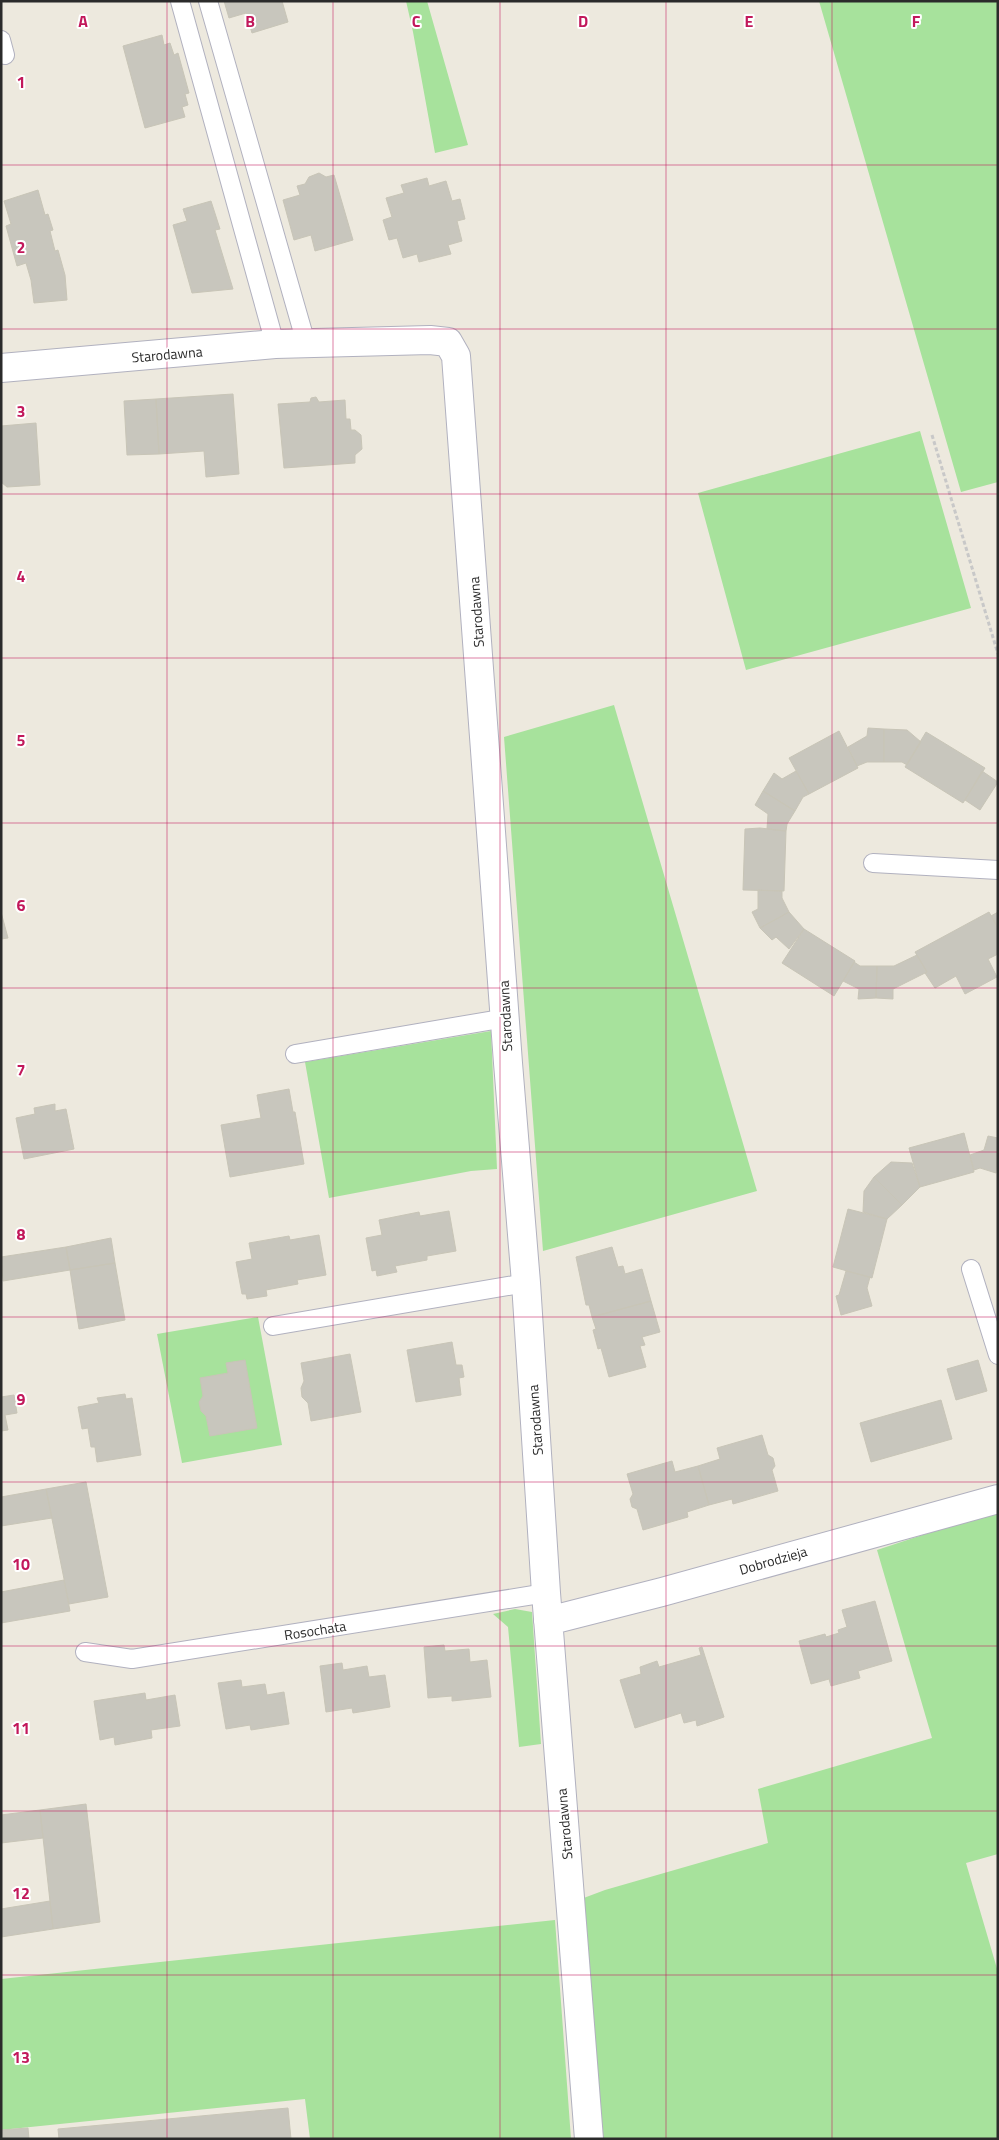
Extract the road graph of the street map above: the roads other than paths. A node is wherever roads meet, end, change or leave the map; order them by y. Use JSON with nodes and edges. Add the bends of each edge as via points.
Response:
{"nodes":[{"id":1,"x":180,"y":1,"type":"edge"},
{"id":2,"x":208,"y":1,"type":"edge"},
{"id":3,"x":306,"y":343,"type":"junction"},
{"id":4,"x":275,"y":344,"type":"junction"},
{"id":5,"x":1,"y":368,"type":"edge"},
{"id":6,"x":873,"y":863,"type":"dead end"},
{"id":7,"x":998,"y":870,"type":"edge"},
{"id":8,"x":506,"y":1018,"type":"junction"},
{"id":9,"x":296,"y":1054,"type":"dead end"},
{"id":10,"x":972,"y":1269,"type":"dead end"},
{"id":11,"x":526,"y":1282,"type":"junction"},
{"id":12,"x":273,"y":1326,"type":"dead end"},
{"id":13,"x":998,"y":1355,"type":"edge"},
{"id":14,"x":998,"y":1499,"type":"edge"},
{"id":15,"x":546,"y":1593,"type":"junction"},
{"id":16,"x":548,"y":1620,"type":"junction"},
{"id":17,"x":85,"y":1652,"type":"dead end"},
{"id":18,"x":589,"y":2139,"type":"edge"}],
"edges":[{"from":1,"to":4,"type":"lane"},
{"from":2,"to":3,"type":"lane"},
{"from":3,"to":4,"type":"street","name":"Starodawna"},
{"from":3,"to":8,"type":"street","name":"Starodawna","via":[[430,340],[448,342],[456,356]]},
{"from":4,"to":5,"type":"street","name":"Starodawna"},
{"from":6,"to":7,"type":"lane"},
{"from":8,"to":9,"type":"lane"},
{"from":8,"to":11,"type":"street","name":"Starodawna"},
{"from":10,"to":13,"type":"lane"},
{"from":11,"to":12,"type":"lane"},
{"from":11,"to":15,"type":"street","name":"Starodawna"},
{"from":14,"to":16,"type":"street","name":"Dobrodzieja","via":[[662,1592]]},
{"from":15,"to":16,"type":"street","name":"Starodawna"},
{"from":15,"to":17,"type":"lane","name":"Rosochata","via":[[132,1659]]},
{"from":16,"to":18,"type":"street","name":"Starodawna"}]}
